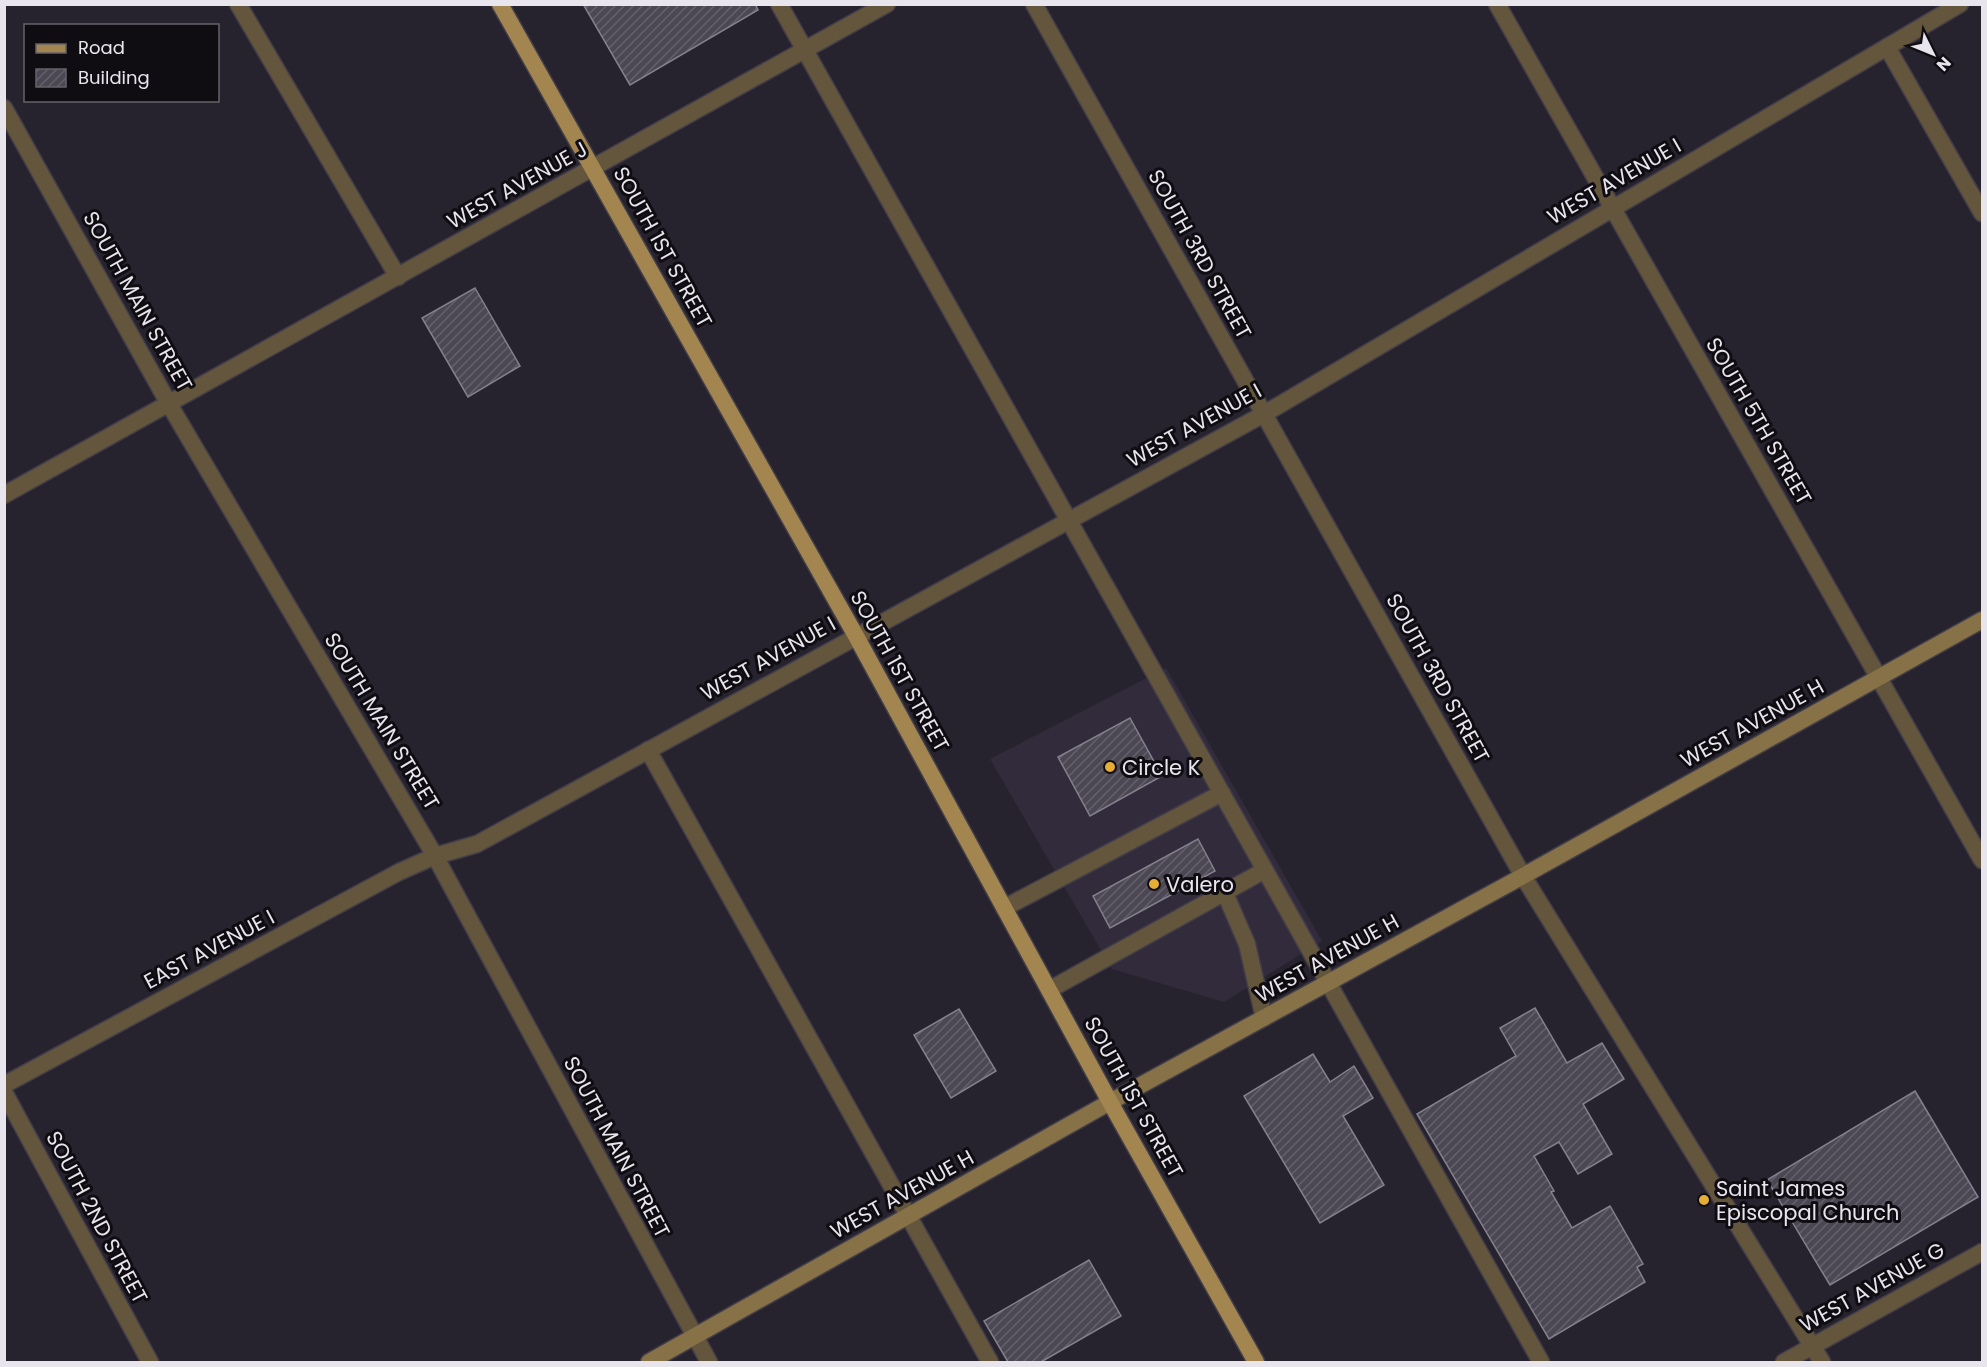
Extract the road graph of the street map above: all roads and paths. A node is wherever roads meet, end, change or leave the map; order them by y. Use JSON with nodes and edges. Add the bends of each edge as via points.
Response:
{"nodes":[{"id":1,"x":238,"y":4,"type":"edge"},
{"id":2,"x":500,"y":4,"type":"edge"},
{"id":3,"x":779,"y":4,"type":"edge"},
{"id":4,"x":887,"y":4,"type":"edge"},
{"id":5,"x":1034,"y":4,"type":"edge"},
{"id":6,"x":1497,"y":4,"type":"edge"},
{"id":7,"x":1960,"y":4,"type":"edge"},
{"id":8,"x":1887,"y":47,"type":"junction"},
{"id":9,"x":805,"y":50,"type":"junction"},
{"id":10,"x":4,"y":108,"type":"edge"},
{"id":11,"x":593,"y":169,"type":"junction"},
{"id":12,"x":1612,"y":207,"type":"junction"},
{"id":13,"x":1983,"y":213,"type":"edge"},
{"id":14,"x":398,"y":277,"type":"junction"},
{"id":15,"x":169,"y":404,"type":"junction"},
{"id":16,"x":1264,"y":414,"type":"junction"},
{"id":17,"x":4,"y":495,"type":"edge"},
{"id":18,"x":1069,"y":520,"type":"junction"},
{"id":19,"x":1983,"y":620,"type":"edge"},
{"id":20,"x":856,"y":636,"type":"junction"},
{"id":21,"x":1879,"y":679,"type":"junction"},
{"id":22,"x":648,"y":750,"type":"junction"},
{"id":23,"x":1222,"y":793,"type":"junction"},
{"id":24,"x":435,"y":856,"type":"junction"},
{"id":25,"x":1983,"y":860,"type":"edge"},
{"id":26,"x":1265,"y":870,"type":"junction"},
{"id":27,"x":1523,"y":876,"type":"junction"},
{"id":28,"x":1225,"y":893,"type":"junction"},
{"id":29,"x":1004,"y":908,"type":"junction"},
{"id":30,"x":1328,"y":983,"type":"junction"},
{"id":31,"x":1049,"y":990,"type":"junction"},
{"id":32,"x":1264,"y":1018,"type":"junction"},
{"id":33,"x":4,"y":1085,"type":"edge"},
{"id":34,"x":4,"y":1092,"type":"edge"},
{"id":35,"x":1110,"y":1102,"type":"junction"},
{"id":36,"x":908,"y":1216,"type":"junction"},
{"id":37,"x":1983,"y":1252,"type":"edge"},
{"id":38,"x":694,"y":1337,"type":"junction"},
{"id":39,"x":1814,"y":1346,"type":"junction"},
{"id":40,"x":150,"y":1362,"type":"edge"},
{"id":41,"x":649,"y":1362,"type":"edge"},
{"id":42,"x":709,"y":1362,"type":"edge"},
{"id":43,"x":990,"y":1362,"type":"edge"},
{"id":44,"x":1256,"y":1362,"type":"edge"},
{"id":45,"x":1542,"y":1362,"type":"edge"},
{"id":46,"x":1784,"y":1362,"type":"edge"},
{"id":47,"x":1822,"y":1362,"type":"edge"}],
"edges":[{"from":1,"to":14,"type":"street"},
{"from":2,"to":11,"type":"main road","name":"SOUTH 1ST STREET"},
{"from":3,"to":9,"type":"street"},
{"from":4,"to":9,"type":"street","name":"WEST AVENUE J"},
{"from":5,"to":16,"type":"street","name":"SOUTH 3RD STREET"},
{"from":6,"to":12,"type":"street","name":"SOUTH 5TH STREET"},
{"from":7,"to":8,"type":"street","name":"WEST AVENUE I"},
{"from":8,"to":12,"type":"street","name":"WEST AVENUE I"},
{"from":8,"to":13,"type":"street"},
{"from":9,"to":11,"type":"street","name":"WEST AVENUE J"},
{"from":9,"to":18,"type":"street"},
{"from":10,"to":15,"type":"street","name":"SOUTH MAIN STREET"},
{"from":11,"to":14,"type":"street","name":"WEST AVENUE J"},
{"from":11,"to":20,"type":"main road","name":"SOUTH 1ST STREET"},
{"from":12,"to":16,"type":"street","name":"WEST AVENUE I"},
{"from":12,"to":21,"type":"street","name":"SOUTH 5TH STREET"},
{"from":14,"to":15,"type":"street","name":"WEST AVENUE J"},
{"from":15,"to":17,"type":"street","name":"WEST AVENUE J"},
{"from":15,"to":24,"type":"street","name":"SOUTH MAIN STREET"},
{"from":16,"to":18,"type":"street","name":"WEST AVENUE I"},
{"from":16,"to":27,"type":"street","name":"SOUTH 3RD STREET"},
{"from":18,"to":20,"type":"street","name":"WEST AVENUE I"},
{"from":18,"to":23,"type":"street"},
{"from":19,"to":21,"type":"main road","name":"WEST AVENUE H"},
{"from":20,"to":22,"type":"street","name":"WEST AVENUE I"},
{"from":20,"to":29,"type":"main road","name":"SOUTH 1ST STREET"},
{"from":21,"to":25,"type":"street","name":"SOUTH 5TH STREET"},
{"from":21,"to":27,"type":"main road","name":"WEST AVENUE H"},
{"from":22,"to":24,"type":"street","name":"WEST AVENUE I","via":[[477,844]]},
{"from":22,"to":36,"type":"street"},
{"from":23,"to":26,"type":"street"},
{"from":23,"to":29,"type":"street"},
{"from":24,"to":33,"type":"street","name":"EAST AVENUE I"},
{"from":24,"to":38,"type":"street","name":"SOUTH MAIN STREET"},
{"from":26,"to":28,"type":"street"},
{"from":26,"to":30,"type":"street"},
{"from":27,"to":30,"type":"main road","name":"WEST AVENUE H"},
{"from":27,"to":39,"type":"street","name":"SOUTH 3RD STREET"},
{"from":28,"to":31,"type":"street"},
{"from":28,"to":32,"type":"street","via":[[1247,944]]},
{"from":29,"to":31,"type":"main road","name":"SOUTH 1ST STREET"},
{"from":30,"to":32,"type":"main road","name":"WEST AVENUE H"},
{"from":30,"to":45,"type":"street"},
{"from":31,"to":35,"type":"main road","name":"SOUTH 1ST STREET"},
{"from":32,"to":35,"type":"main road","name":"WEST AVENUE H"},
{"from":34,"to":40,"type":"street","name":"SOUTH 2ND STREET"},
{"from":35,"to":36,"type":"main road","name":"WEST AVENUE H"},
{"from":35,"to":44,"type":"main road","name":"SOUTH 1ST STREET"},
{"from":36,"to":38,"type":"main road","name":"WEST AVENUE H"},
{"from":36,"to":43,"type":"street"},
{"from":37,"to":39,"type":"street","name":"WEST AVENUE G"},
{"from":38,"to":41,"type":"main road","name":"WEST AVENUE H"},
{"from":38,"to":42,"type":"street","name":"SOUTH MAIN STREET"},
{"from":39,"to":46,"type":"street","name":"WEST AVENUE G"},
{"from":39,"to":47,"type":"street","name":"SOUTH 3RD STREET"}]}
